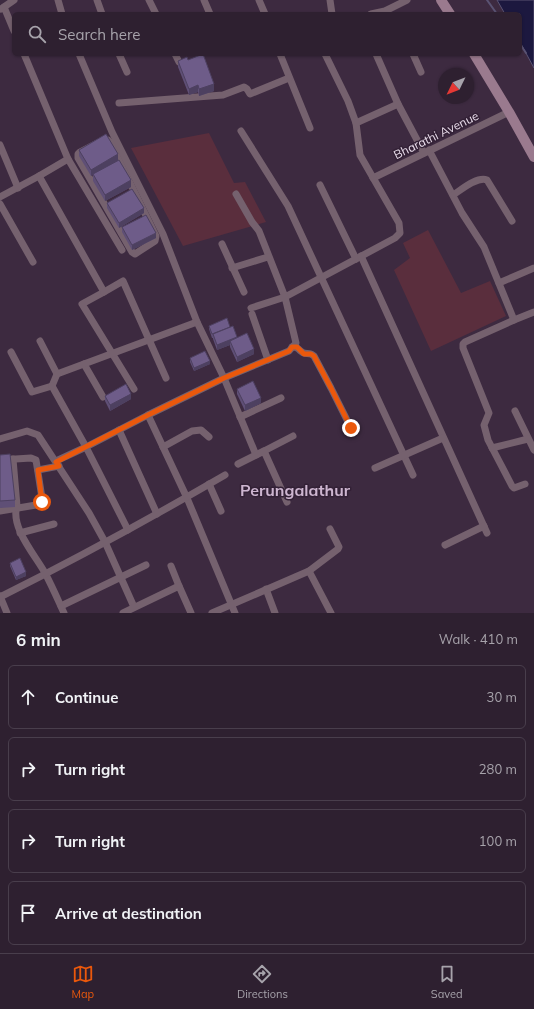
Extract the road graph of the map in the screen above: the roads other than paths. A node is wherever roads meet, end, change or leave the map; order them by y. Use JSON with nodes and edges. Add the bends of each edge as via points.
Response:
{"nodes":[{"id":1,"x":14,"y":0,"type":"edge"},
{"id":2,"x":58,"y":0,"type":"edge"},
{"id":3,"x":97,"y":0,"type":"edge"},
{"id":4,"x":149,"y":0,"type":"edge"},
{"id":5,"x":204,"y":0,"type":"edge"},
{"id":6,"x":259,"y":0,"type":"edge"},
{"id":7,"x":330,"y":0,"type":"edge"},
{"id":8,"x":407,"y":0,"type":"edge"},
{"id":9,"x":441,"y":0,"type":"edge"},
{"id":10,"x":2,"y":8,"type":"edge"},
{"id":11,"x":392,"y":11,"type":"edge"},
{"id":12,"x":61,"y":12,"type":"edge"},
{"id":13,"x":101,"y":12,"type":"edge"},
{"id":14,"x":155,"y":12,"type":"edge"},
{"id":15,"x":209,"y":12,"type":"edge"},
{"id":16,"x":264,"y":12,"type":"edge"},
{"id":17,"x":332,"y":12,"type":"edge"},
{"id":18,"x":449,"y":12,"type":"edge"},
{"id":19,"x":12,"y":27,"type":"edge"},
{"id":20,"x":25,"y":56,"type":"edge"},
{"id":21,"x":80,"y":56,"type":"edge"},
{"id":22,"x":120,"y":56,"type":"edge"},
{"id":23,"x":176,"y":56,"type":"edge"},
{"id":24,"x":281,"y":56,"type":"edge"},
{"id":25,"x":326,"y":56,"type":"edge"},
{"id":26,"x":377,"y":56,"type":"edge"},
{"id":27,"x":414,"y":56,"type":"edge"},
{"id":28,"x":475,"y":56,"type":"edge"},
{"id":29,"x":178,"y":62,"type":"edge"},
{"id":30,"x":127,"y":72,"type":"dead end"},
{"id":31,"x":422,"y":72,"type":"dead end"},
{"id":32,"x":289,"y":78,"type":"junction"},
{"id":33,"x":118,"y":103,"type":"dead end"},
{"id":34,"x":398,"y":104,"type":"junction"},
{"id":35,"x":510,"y":112,"type":"junction"},
{"id":36,"x":356,"y":123,"type":"junction"},
{"id":37,"x":310,"y":128,"type":"dead end"},
{"id":38,"x":241,"y":131,"type":"dead end"},
{"id":39,"x":0,"y":145,"type":"edge"},
{"id":40,"x":427,"y":152,"type":"junction"},
{"id":41,"x":3,"y":157,"type":"edge"},
{"id":42,"x":534,"y":157,"type":"edge"},
{"id":43,"x":68,"y":158,"type":"junction"},
{"id":44,"x":120,"y":163,"type":"junction"},
{"id":45,"x":39,"y":176,"type":"junction"},
{"id":46,"x":94,"y":178,"type":"junction"},
{"id":47,"x":373,"y":178,"type":"junction"},
{"id":48,"x":83,"y":184,"type":"junction"},
{"id":49,"x":320,"y":184,"type":"dead end"},
{"id":50,"x":18,"y":188,"type":"junction"},
{"id":51,"x":133,"y":190,"type":"junction"},
{"id":52,"x":126,"y":194,"type":"edge"},
{"id":53,"x":236,"y":194,"type":"dead end"},
{"id":54,"x":452,"y":195,"type":"junction"},
{"id":55,"x":0,"y":197,"type":"edge"},
{"id":56,"x":112,"y":202,"type":"edge"},
{"id":57,"x":0,"y":204,"type":"edge"},
{"id":58,"x":105,"y":206,"type":"junction"},
{"id":59,"x":146,"y":217,"type":"junction"},
{"id":60,"x":512,"y":221,"type":"dead end"},
{"id":61,"x":222,"y":244,"type":"dead end"},
{"id":62,"x":122,"y":250,"type":"dead end"},
{"id":63,"x":268,"y":257,"type":"junction"},
{"id":64,"x":358,"y":258,"type":"junction"},
{"id":65,"x":33,"y":262,"type":"dead end"},
{"id":66,"x":232,"y":268,"type":"junction"},
{"id":67,"x":534,"y":268,"type":"edge"},
{"id":68,"x":322,"y":277,"type":"junction"},
{"id":69,"x":499,"y":284,"type":"junction"},
{"id":70,"x":104,"y":292,"type":"junction"},
{"id":71,"x":244,"y":292,"type":"dead end"},
{"id":72,"x":285,"y":297,"type":"junction"},
{"id":73,"x":534,"y":312,"type":"edge"},
{"id":74,"x":514,"y":320,"type":"junction"},
{"id":75,"x":197,"y":322,"type":"junction"},
{"id":76,"x":149,"y":340,"type":"junction"},
{"id":77,"x":40,"y":341,"type":"dead end"},
{"id":78,"x":292,"y":347,"type":"junction"},
{"id":79,"x":11,"y":352,"type":"dead end"},
{"id":80,"x":112,"y":354,"type":"junction"},
{"id":81,"x":268,"y":360,"type":"junction"},
{"id":82,"x":84,"y":364,"type":"junction"},
{"id":83,"x":57,"y":374,"type":"junction"},
{"id":84,"x":166,"y":378,"type":"dead end"},
{"id":85,"x":224,"y":378,"type":"junction"},
{"id":86,"x":52,"y":386,"type":"junction"},
{"id":87,"x":134,"y":389,"type":"dead end"},
{"id":88,"x":103,"y":397,"type":"dead end"},
{"id":89,"x":281,"y":398,"type":"dead end"},
{"id":90,"x":515,"y":411,"type":"dead end"},
{"id":91,"x":148,"y":415,"type":"junction"},
{"id":92,"x":240,"y":417,"type":"junction"},
{"id":93,"x":351,"y":428,"type":"dead end"},
{"id":94,"x":119,"y":430,"type":"junction"},
{"id":95,"x":294,"y":436,"type":"dead end"},
{"id":96,"x":209,"y":437,"type":"dead end"},
{"id":97,"x":443,"y":438,"type":"junction"},
{"id":98,"x":528,"y":438,"type":"junction"},
{"id":99,"x":0,"y":439,"type":"edge"},
{"id":100,"x":86,"y":447,"type":"junction"},
{"id":101,"x":163,"y":447,"type":"junction"},
{"id":102,"x":492,"y":448,"type":"junction"},
{"id":103,"x":534,"y":449,"type":"edge"},
{"id":104,"x":264,"y":451,"type":"junction"},
{"id":105,"x":256,"y":455,"type":"junction"},
{"id":106,"x":404,"y":455,"type":"junction"},
{"id":107,"x":12,"y":459,"type":"junction"},
{"id":108,"x":0,"y":460,"type":"edge"},
{"id":109,"x":57,"y":464,"type":"junction"},
{"id":110,"x":238,"y":464,"type":"dead end"},
{"id":111,"x":375,"y":468,"type":"dead end"},
{"id":112,"x":38,"y":470,"type":"junction"},
{"id":113,"x":224,"y":475,"type":"dead end"},
{"id":114,"x":413,"y":475,"type":"dead end"},
{"id":115,"x":209,"y":484,"type":"junction"},
{"id":116,"x":525,"y":484,"type":"dead end"},
{"id":117,"x":187,"y":498,"type":"junction"},
{"id":118,"x":287,"y":502,"type":"dead end"},
{"id":119,"x":16,"y":509,"type":"junction"},
{"id":120,"x":0,"y":511,"type":"edge"},
{"id":121,"x":221,"y":511,"type":"dead end"},
{"id":122,"x":157,"y":514,"type":"junction"},
{"id":123,"x":54,"y":524,"type":"dead end"},
{"id":124,"x":484,"y":526,"type":"junction"},
{"id":125,"x":330,"y":529,"type":"dead end"},
{"id":126,"x":128,"y":530,"type":"junction"},
{"id":127,"x":20,"y":533,"type":"junction"},
{"id":128,"x":487,"y":533,"type":"dead end"},
{"id":129,"x":104,"y":542,"type":"junction"},
{"id":130,"x":445,"y":545,"type":"dead end"},
{"id":131,"x":146,"y":565,"type":"dead end"},
{"id":132,"x":171,"y":566,"type":"dead end"},
{"id":133,"x":309,"y":571,"type":"junction"},
{"id":134,"x":46,"y":574,"type":"junction"},
{"id":135,"x":120,"y":578,"type":"junction"},
{"id":136,"x":179,"y":586,"type":"junction"},
{"id":137,"x":266,"y":589,"type":"junction"},
{"id":138,"x":0,"y":597,"type":"edge"},
{"id":139,"x":232,"y":604,"type":"junction"},
{"id":140,"x":134,"y":607,"type":"junction"},
{"id":141,"x":63,"y":610,"type":"edge"},
{"id":142,"x":7,"y":613,"type":"edge"},
{"id":143,"x":123,"y":613,"type":"edge"},
{"id":144,"x":191,"y":613,"type":"edge"},
{"id":145,"x":212,"y":613,"type":"edge"},
{"id":146,"x":236,"y":613,"type":"edge"},
{"id":147,"x":275,"y":613,"type":"edge"},
{"id":148,"x":331,"y":613,"type":"edge"}],
"edges":[{"from":1,"to":10,"type":"street"},
{"from":2,"to":12,"type":"street"},
{"from":3,"to":13,"type":"street"},
{"from":4,"to":14,"type":"street"},
{"from":5,"to":15,"type":"street"},
{"from":6,"to":16,"type":"street"},
{"from":7,"to":17,"type":"street"},
{"from":8,"to":11,"type":"street"},
{"from":9,"to":18,"type":"street"},
{"from":10,"to":19,"type":"street"},
{"from":20,"to":43,"type":"street"},
{"from":21,"to":44,"type":"street","via":[[112,132]]},
{"from":22,"to":30,"type":"street"},
{"from":23,"to":29,"type":"street"},
{"from":24,"to":32,"type":"street"},
{"from":25,"to":36,"type":"street"},
{"from":26,"to":34,"type":"street"},
{"from":27,"to":31,"type":"street"},
{"from":28,"to":35,"type":"street"},
{"from":32,"to":33,"type":"street","via":[[250,94],[244,87],[223,95]]},
{"from":32,"to":37,"type":"street"},
{"from":34,"to":36,"type":"street"},
{"from":34,"to":40,"type":"street"},
{"from":35,"to":40,"type":"street","name":"Bharathi Avenue"},
{"from":35,"to":42,"type":"street"},
{"from":36,"to":47,"type":"street","via":[[360,155]]},
{"from":38,"to":68,"type":"street","via":[[288,206]]},
{"from":39,"to":41,"type":"street"},
{"from":40,"to":47,"type":"street","name":"Bharathi Avenue"},
{"from":40,"to":54,"type":"street"},
{"from":41,"to":50,"type":"street"},
{"from":43,"to":45,"type":"street"},
{"from":43,"to":48,"type":"street"},
{"from":44,"to":46,"type":"street","via":[[106,139],[80,152],[78,158]]},
{"from":44,"to":51,"type":"street"},
{"from":44,"to":59,"type":"street"},
{"from":45,"to":50,"type":"street"},
{"from":45,"to":70,"type":"street"},
{"from":46,"to":48,"type":"street"},
{"from":46,"to":58,"type":"street"},
{"from":47,"to":64,"type":"street","via":[[399,223],[400,233]]},
{"from":48,"to":62,"type":"street"},
{"from":49,"to":64,"type":"street"},
{"from":50,"to":55,"type":"street"},
{"from":51,"to":52,"type":"street"},
{"from":51,"to":59,"type":"street"},
{"from":53,"to":63,"type":"street","via":[[259,231]]},
{"from":54,"to":60,"type":"street","via":[[478,180],[487,180]]},
{"from":54,"to":69,"type":"street","via":[[484,247]]},
{"from":56,"to":58,"type":"street"},
{"from":57,"to":65,"type":"street"},
{"from":58,"to":59,"type":"street","via":[[123,230],[132,252],[136,253],[156,240]]},
{"from":59,"to":75,"type":"street","via":[[163,234]]},
{"from":61,"to":66,"type":"street"},
{"from":63,"to":66,"type":"street"},
{"from":63,"to":72,"type":"street"},
{"from":64,"to":68,"type":"street"},
{"from":64,"to":97,"type":"street"},
{"from":66,"to":71,"type":"street"},
{"from":67,"to":69,"type":"street"},
{"from":68,"to":72,"type":"street"},
{"from":68,"to":106,"type":"street"},
{"from":69,"to":74,"type":"street"},
{"from":70,"to":76,"type":"street","via":[[123,281]]},
{"from":70,"to":80,"type":"street","via":[[82,304]]},
{"from":72,"to":78,"type":"street","via":[[296,342]]},
{"from":72,"to":81,"type":"street","via":[[251,311]]},
{"from":73,"to":74,"type":"street"},
{"from":74,"to":102,"type":"street","via":[[463,344],[489,413],[484,425]]},
{"from":75,"to":76,"type":"street"},
{"from":75,"to":85,"type":"street"},
{"from":76,"to":80,"type":"street"},
{"from":76,"to":84,"type":"street"},
{"from":77,"to":83,"type":"street"},
{"from":78,"to":81,"type":"street","via":[[289,351]]},
{"from":78,"to":93,"type":"street","via":[[314,356]]},
{"from":79,"to":86,"type":"street","via":[[32,392]]},
{"from":80,"to":82,"type":"street"},
{"from":80,"to":87,"type":"street"},
{"from":81,"to":85,"type":"street"},
{"from":82,"to":83,"type":"street"},
{"from":82,"to":88,"type":"street"},
{"from":83,"to":86,"type":"street"},
{"from":85,"to":91,"type":"street"},
{"from":85,"to":92,"type":"street"},
{"from":86,"to":100,"type":"street"},
{"from":89,"to":92,"type":"street"},
{"from":90,"to":98,"type":"street"},
{"from":91,"to":94,"type":"street"},
{"from":91,"to":101,"type":"street"},
{"from":92,"to":105,"type":"street"},
{"from":94,"to":100,"type":"street"},
{"from":94,"to":122,"type":"street"},
{"from":95,"to":104,"type":"street"},
{"from":96,"to":101,"type":"street","via":[[201,430],[192,431]]},
{"from":97,"to":106,"type":"street"},
{"from":97,"to":124,"type":"street"},
{"from":98,"to":102,"type":"street"},
{"from":98,"to":103,"type":"street"},
{"from":99,"to":109,"type":"street","via":[[27,431],[38,435]]},
{"from":100,"to":109,"type":"street"},
{"from":100,"to":126,"type":"street"},
{"from":101,"to":117,"type":"street"},
{"from":102,"to":116,"type":"street","via":[[512,486],[514,488]]},
{"from":104,"to":105,"type":"street"},
{"from":104,"to":118,"type":"street"},
{"from":105,"to":110,"type":"street"},
{"from":106,"to":111,"type":"street"},
{"from":106,"to":114,"type":"street"},
{"from":107,"to":108,"type":"street"},
{"from":107,"to":112,"type":"street","via":[[34,458]]},
{"from":107,"to":119,"type":"street"},
{"from":109,"to":112,"type":"street"},
{"from":109,"to":129,"type":"street","via":[[89,513]]},
{"from":112,"to":119,"type":"street","via":[[42,502]]},
{"from":113,"to":115,"type":"street"},
{"from":115,"to":117,"type":"street"},
{"from":115,"to":121,"type":"street"},
{"from":117,"to":122,"type":"street"},
{"from":117,"to":139,"type":"street"},
{"from":119,"to":120,"type":"street"},
{"from":119,"to":127,"type":"street"},
{"from":122,"to":126,"type":"street"},
{"from":123,"to":127,"type":"street"},
{"from":124,"to":128,"type":"street"},
{"from":124,"to":130,"type":"street"},
{"from":125,"to":133,"type":"street","via":[[340,547]]},
{"from":126,"to":129,"type":"street"},
{"from":127,"to":134,"type":"street"},
{"from":129,"to":134,"type":"street"},
{"from":129,"to":135,"type":"street"},
{"from":131,"to":135,"type":"street"},
{"from":132,"to":136,"type":"street"},
{"from":133,"to":137,"type":"street"},
{"from":133,"to":148,"type":"street"},
{"from":134,"to":138,"type":"street"},
{"from":134,"to":141,"type":"street"},
{"from":135,"to":140,"type":"street"},
{"from":135,"to":141,"type":"street"},
{"from":136,"to":140,"type":"street"},
{"from":136,"to":144,"type":"street"},
{"from":137,"to":139,"type":"street"},
{"from":137,"to":147,"type":"street"},
{"from":138,"to":142,"type":"street"},
{"from":139,"to":145,"type":"street"},
{"from":139,"to":146,"type":"street"},
{"from":140,"to":143,"type":"street"}]}
